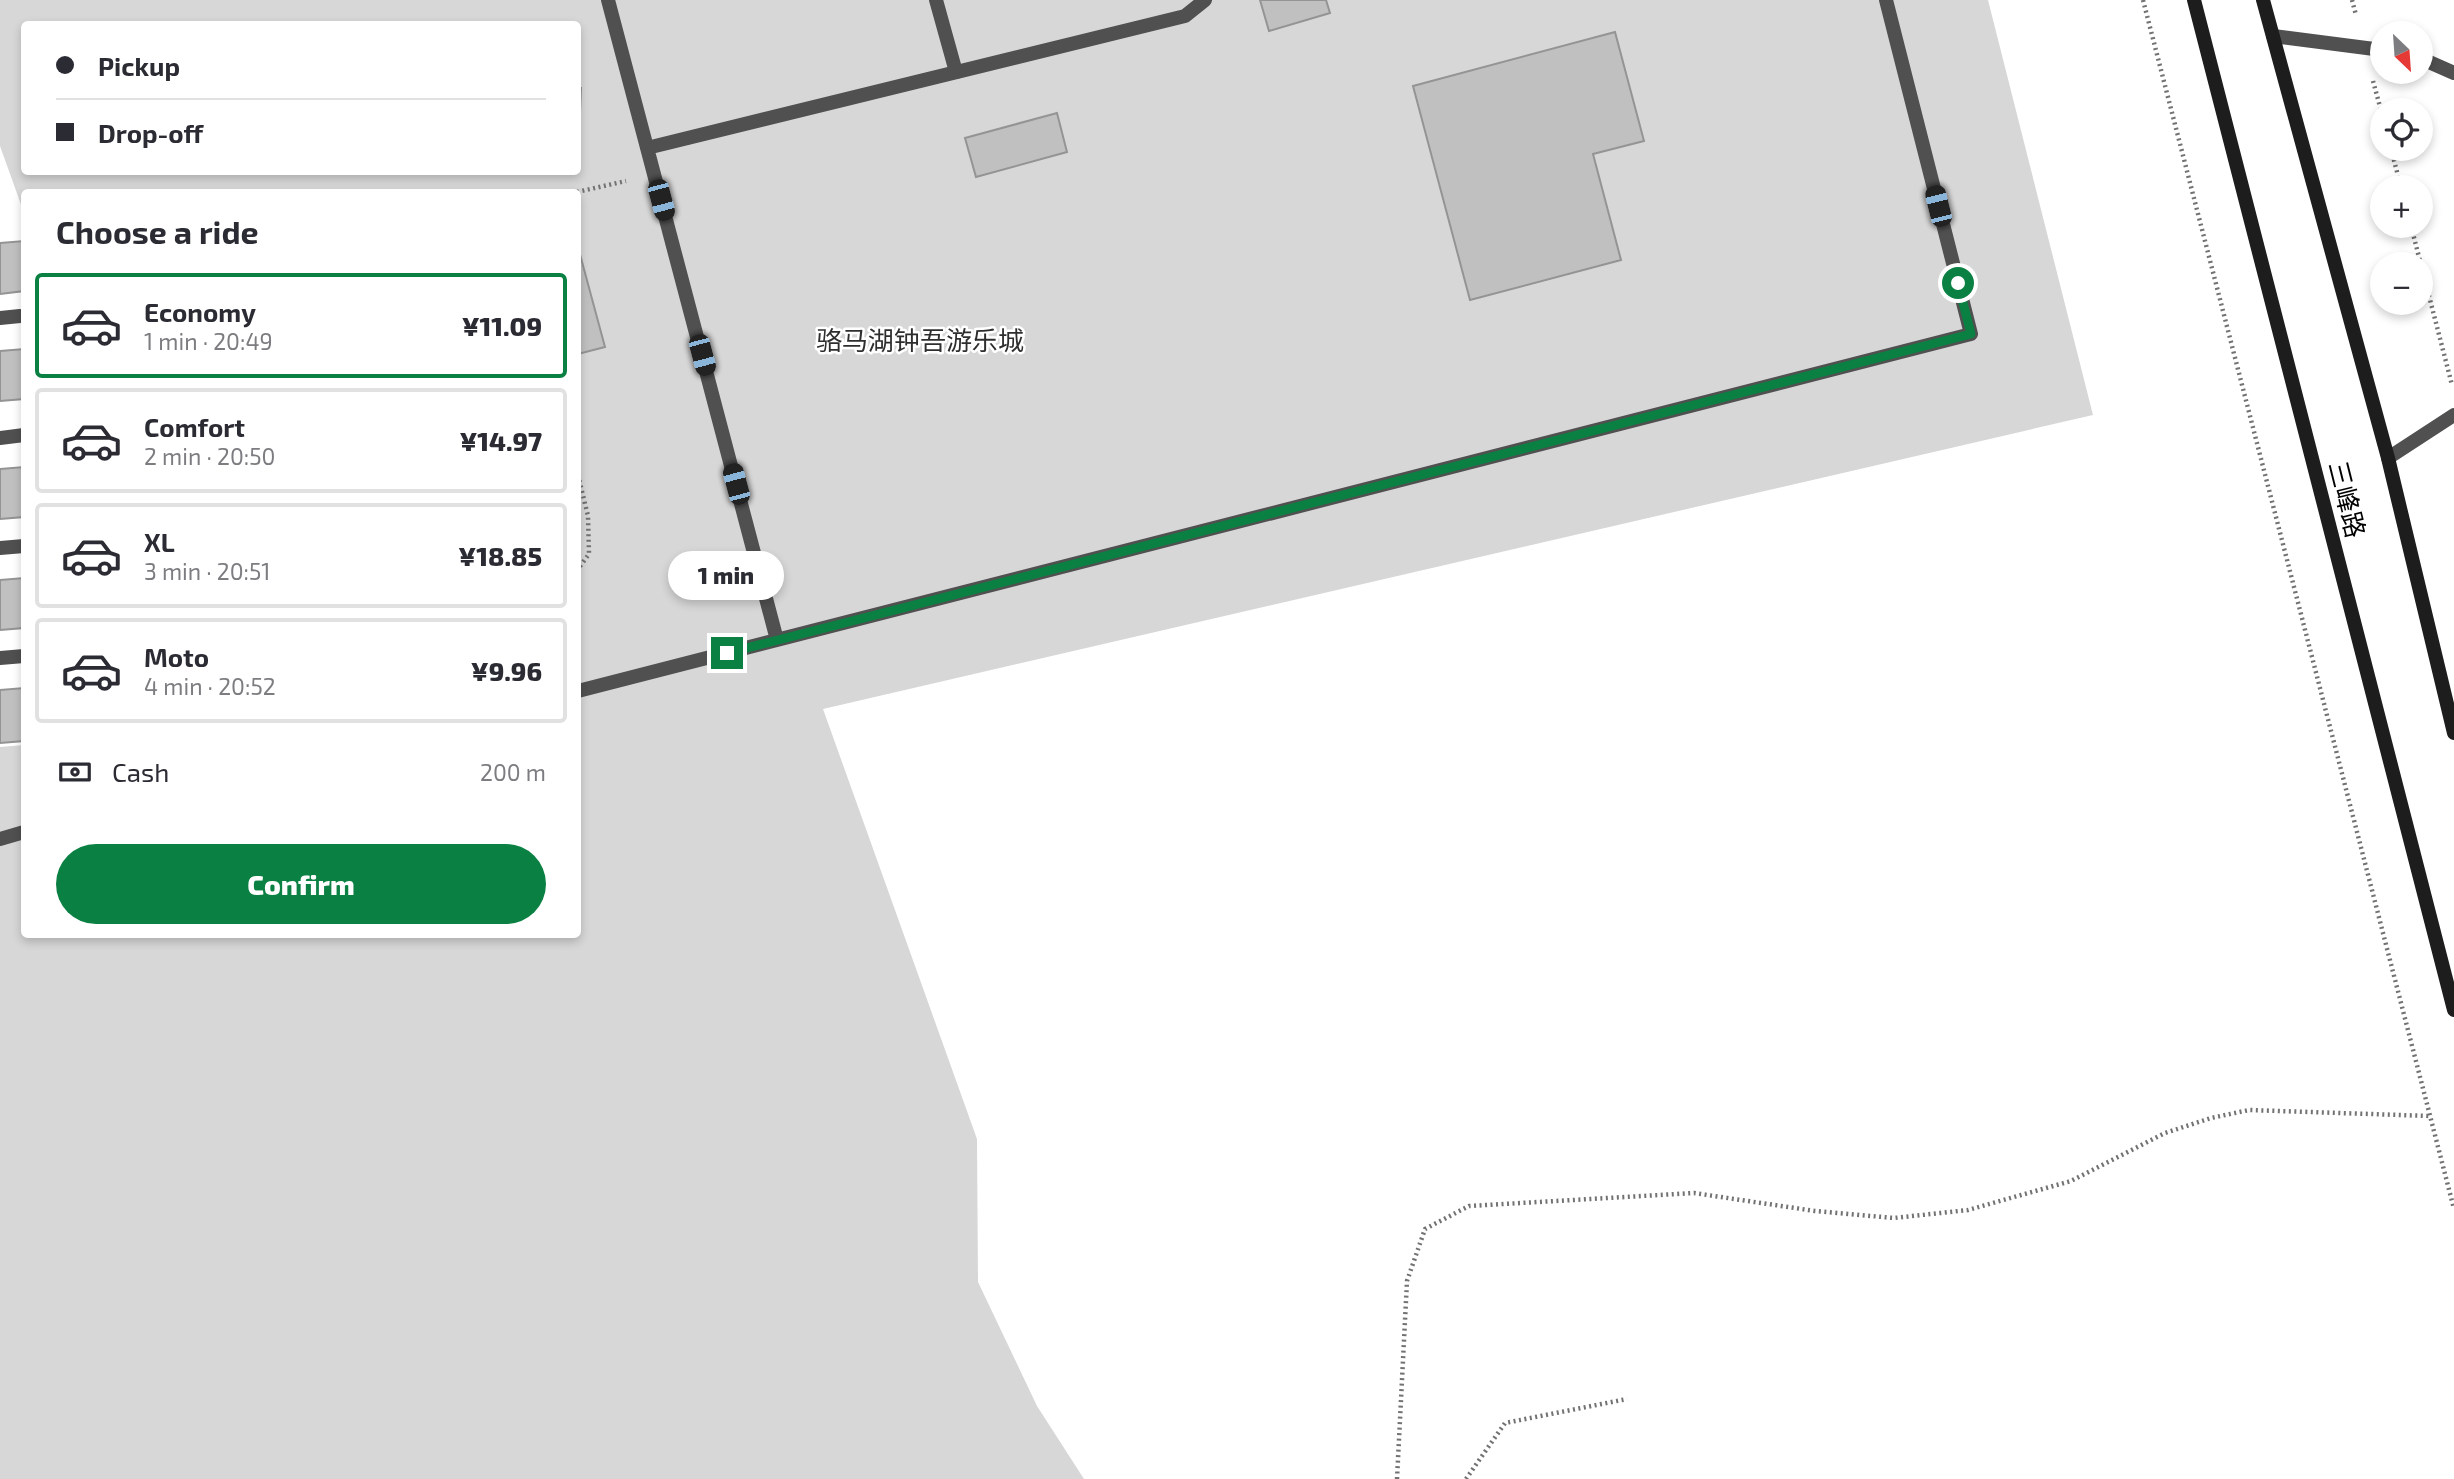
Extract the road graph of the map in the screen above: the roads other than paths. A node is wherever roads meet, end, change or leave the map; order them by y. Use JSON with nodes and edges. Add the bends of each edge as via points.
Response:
{"nodes":[{"id":1,"x":608,"y":0,"type":"edge"},
{"id":2,"x":936,"y":0,"type":"edge"},
{"id":3,"x":1205,"y":0,"type":"edge"},
{"id":4,"x":1886,"y":0,"type":"edge"},
{"id":5,"x":2194,"y":0,"type":"edge"},
{"id":6,"x":2263,"y":0,"type":"edge"},
{"id":7,"x":2273,"y":36,"type":"junction"},
{"id":8,"x":2370,"y":48,"type":"edge"},
{"id":9,"x":2433,"y":64,"type":"edge"},
{"id":10,"x":956,"y":72,"type":"junction"},
{"id":11,"x":2454,"y":73,"type":"edge"},
{"id":12,"x":647,"y":148,"type":"junction"},
{"id":13,"x":19,"y":316,"type":"dead end"},
{"id":14,"x":0,"y":318,"type":"edge"},
{"id":15,"x":2454,"y":415,"type":"edge"},
{"id":16,"x":21,"y":435,"type":"edge"},
{"id":17,"x":0,"y":438,"type":"edge"},
{"id":18,"x":2388,"y":458,"type":"junction"},
{"id":19,"x":21,"y":546,"type":"edge"},
{"id":20,"x":0,"y":548,"type":"edge"},
{"id":21,"x":777,"y":640,"type":"junction"},
{"id":22,"x":21,"y":656,"type":"edge"},
{"id":23,"x":0,"y":659,"type":"edge"},
{"id":24,"x":581,"y":690,"type":"edge"},
{"id":25,"x":2454,"y":733,"type":"edge"},
{"id":26,"x":21,"y":833,"type":"edge"},
{"id":27,"x":0,"y":839,"type":"edge"},
{"id":28,"x":2454,"y":1010,"type":"edge"}],
"edges":[{"from":1,"to":12,"type":"street"},
{"from":2,"to":10,"type":"street"},
{"from":3,"to":10,"type":"street","via":[[1185,16]]},
{"from":4,"to":21,"type":"street","via":[[1971,334]]},
{"from":5,"to":28,"type":"main road","name":"三峰路"},
{"from":6,"to":7,"type":"main road","name":"三峰路"},
{"from":7,"to":8,"type":"street"},
{"from":7,"to":18,"type":"main road","name":"三峰路"},
{"from":9,"to":11,"type":"street"},
{"from":10,"to":12,"type":"street"},
{"from":12,"to":21,"type":"street"},
{"from":13,"to":14,"type":"street"},
{"from":15,"to":18,"type":"street"},
{"from":16,"to":17,"type":"street"},
{"from":18,"to":25,"type":"main road","name":"三峰路"},
{"from":19,"to":20,"type":"street"},
{"from":21,"to":24,"type":"street"},
{"from":22,"to":23,"type":"street"},
{"from":26,"to":27,"type":"street"}]}
